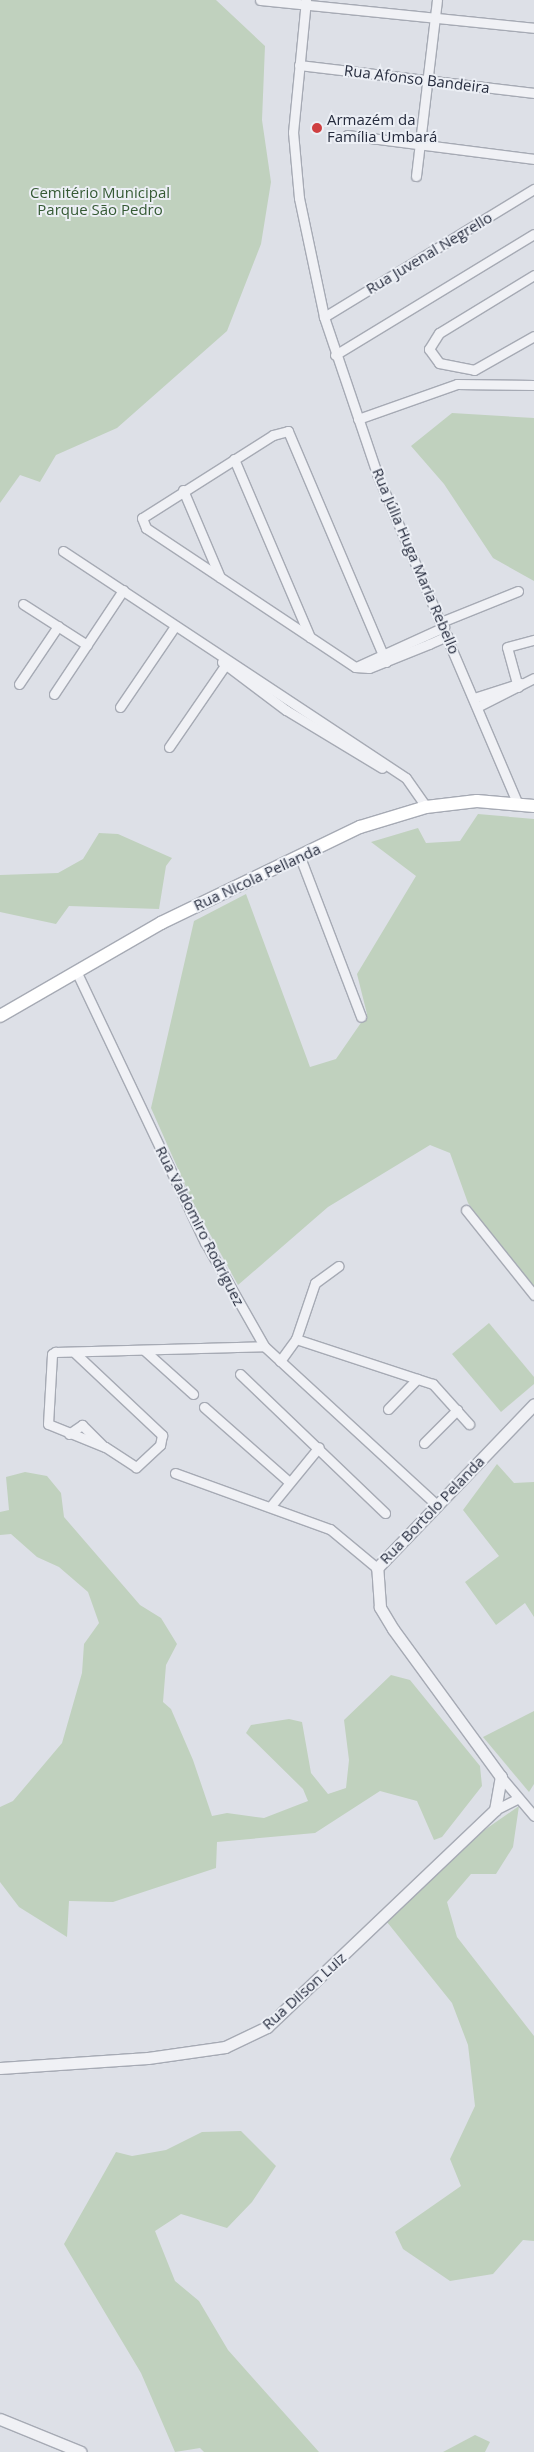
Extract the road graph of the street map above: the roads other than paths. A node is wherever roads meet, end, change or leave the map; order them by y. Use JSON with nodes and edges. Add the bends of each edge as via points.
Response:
{"nodes":[{"id":1,"x":260,"y":0,"type":"edge"},
{"id":2,"x":437,"y":0,"type":"edge"},
{"id":3,"x":305,"y":3,"type":"edge"},
{"id":4,"x":435,"y":18,"type":"junction"},
{"id":5,"x":534,"y":28,"type":"edge"},
{"id":6,"x":299,"y":65,"type":"junction"},
{"id":7,"x":427,"y":81,"type":"junction"},
{"id":8,"x":534,"y":93,"type":"edge"},
{"id":9,"x":347,"y":135,"type":"dead end"},
{"id":10,"x":420,"y":146,"type":"junction"},
{"id":11,"x":534,"y":159,"type":"edge"},
{"id":12,"x":416,"y":176,"type":"dead end"},
{"id":13,"x":534,"y":189,"type":"edge"},
{"id":14,"x":534,"y":234,"type":"edge"},
{"id":15,"x":534,"y":275,"type":"edge"},
{"id":16,"x":324,"y":317,"type":"junction"},
{"id":17,"x":534,"y":336,"type":"edge"},
{"id":18,"x":336,"y":355,"type":"junction"},
{"id":19,"x":534,"y":385,"type":"edge"},
{"id":20,"x":358,"y":419,"type":"junction"},
{"id":21,"x":234,"y":459,"type":"junction"},
{"id":22,"x":183,"y":490,"type":"junction"},
{"id":23,"x":63,"y":551,"type":"dead end"},
{"id":24,"x":220,"y":578,"type":"junction"},
{"id":25,"x":122,"y":590,"type":"junction"},
{"id":26,"x":518,"y":591,"type":"dead end"},
{"id":27,"x":24,"y":604,"type":"dead end"},
{"id":28,"x":58,"y":626,"type":"junction"},
{"id":29,"x":175,"y":626,"type":"junction"},
{"id":30,"x":444,"y":628,"type":"junction"},
{"id":31,"x":310,"y":637,"type":"junction"},
{"id":32,"x":534,"y":640,"type":"edge"},
{"id":33,"x":87,"y":644,"type":"junction"},
{"id":34,"x":384,"y":658,"type":"junction"},
{"id":35,"x":226,"y":663,"type":"junction"},
{"id":36,"x":534,"y":678,"type":"edge"},
{"id":37,"x":19,"y":684,"type":"dead end"},
{"id":38,"x":519,"y":684,"type":"junction"},
{"id":39,"x":54,"y":694,"type":"dead end"},
{"id":40,"x":474,"y":698,"type":"junction"},
{"id":41,"x":120,"y":707,"type":"dead end"},
{"id":42,"x":478,"y":707,"type":"junction"},
{"id":43,"x":168,"y":746,"type":"dead end"},
{"id":44,"x":516,"y":802,"type":"junction"},
{"id":45,"x":534,"y":806,"type":"edge"},
{"id":46,"x":426,"y":807,"type":"junction"},
{"id":47,"x":300,"y":857,"type":"junction"},
{"id":48,"x":76,"y":973,"type":"junction"},
{"id":49,"x":0,"y":1016,"type":"edge"},
{"id":50,"x":361,"y":1018,"type":"dead end"},
{"id":51,"x":466,"y":1210,"type":"dead end"},
{"id":52,"x":338,"y":1266,"type":"dead end"},
{"id":53,"x":534,"y":1295,"type":"edge"},
{"id":54,"x":296,"y":1339,"type":"junction"},
{"id":55,"x":264,"y":1346,"type":"junction"},
{"id":56,"x":144,"y":1350,"type":"junction"},
{"id":57,"x":75,"y":1353,"type":"junction"},
{"id":58,"x":280,"y":1361,"type":"junction"},
{"id":59,"x":240,"y":1374,"type":"dead end"},
{"id":60,"x":417,"y":1379,"type":"junction"},
{"id":61,"x":193,"y":1394,"type":"dead end"},
{"id":62,"x":534,"y":1404,"type":"edge"},
{"id":63,"x":204,"y":1407,"type":"dead end"},
{"id":64,"x":388,"y":1409,"type":"dead end"},
{"id":65,"x":457,"y":1410,"type":"junction"},
{"id":66,"x":469,"y":1424,"type":"dead end"},
{"id":67,"x":424,"y":1443,"type":"dead end"},
{"id":68,"x":319,"y":1447,"type":"junction"},
{"id":69,"x":175,"y":1473,"type":"dead end"},
{"id":70,"x":288,"y":1482,"type":"junction"},
{"id":71,"x":437,"y":1505,"type":"junction"},
{"id":72,"x":270,"y":1507,"type":"junction"},
{"id":73,"x":385,"y":1512,"type":"dead end"},
{"id":74,"x":377,"y":1568,"type":"junction"},
{"id":75,"x":501,"y":1777,"type":"junction"},
{"id":76,"x":517,"y":1799,"type":"junction"},
{"id":77,"x":495,"y":1810,"type":"junction"},
{"id":78,"x":534,"y":1816,"type":"edge"},
{"id":79,"x":0,"y":2068,"type":"edge"},
{"id":80,"x":0,"y":2419,"type":"edge"},
{"id":81,"x":81,"y":2452,"type":"edge"}],
"edges":[{"from":1,"to":3,"type":"street"},
{"from":2,"to":4,"type":"street"},
{"from":3,"to":4,"type":"street"},
{"from":3,"to":6,"type":"street","name":"Rua Júlia Huga Maria Rebello"},
{"from":4,"to":5,"type":"street"},
{"from":4,"to":7,"type":"street"},
{"from":6,"to":7,"type":"street","name":"Rua Afonso Bandeira"},
{"from":6,"to":16,"type":"street","name":"Rua Júlia Huga Maria Rebello","via":[[293,132],[299,198]]},
{"from":7,"to":8,"type":"street","name":"Rua Afonso Bandeira"},
{"from":7,"to":10,"type":"street"},
{"from":9,"to":10,"type":"street"},
{"from":10,"to":11,"type":"street"},
{"from":10,"to":12,"type":"street"},
{"from":13,"to":16,"type":"street","name":"Rua Juvenal Negrello"},
{"from":14,"to":18,"type":"street"},
{"from":15,"to":17,"type":"street","via":[[439,334],[429,349],[437,362],[474,370]]},
{"from":16,"to":18,"type":"street","name":"Rua Júlia Huga Maria Rebello"},
{"from":18,"to":20,"type":"street","name":"Rua Júlia Huga Maria Rebello"},
{"from":19,"to":20,"type":"street","via":[[457,384]]},
{"from":20,"to":30,"type":"street","name":"Rua Júlia Huga Maria Rebello"},
{"from":21,"to":22,"type":"street"},
{"from":21,"to":31,"type":"street"},
{"from":21,"to":34,"type":"street","via":[[277,433],[291,434]]},
{"from":22,"to":24,"type":"street"},
{"from":22,"to":24,"type":"street","via":[[145,513],[141,524]]},
{"from":23,"to":25,"type":"street"},
{"from":24,"to":31,"type":"street"},
{"from":25,"to":29,"type":"street"},
{"from":25,"to":33,"type":"street"},
{"from":26,"to":30,"type":"street"},
{"from":27,"to":28,"type":"street"},
{"from":28,"to":33,"type":"street"},
{"from":28,"to":37,"type":"street"},
{"from":29,"to":35,"type":"street"},
{"from":29,"to":41,"type":"street"},
{"from":30,"to":34,"type":"street"},
{"from":30,"to":40,"type":"street","name":"Rua Júlia Huga Maria Rebello"},
{"from":31,"to":34,"type":"street","via":[[355,667]]},
{"from":32,"to":38,"type":"street","via":[[507,647]]},
{"from":33,"to":39,"type":"street"},
{"from":35,"to":43,"type":"street"},
{"from":35,"to":46,"type":"street","via":[[414,787]]},
{"from":36,"to":38,"type":"street"},
{"from":38,"to":40,"type":"street"},
{"from":38,"to":42,"type":"street"},
{"from":40,"to":42,"type":"street","name":"Rua Júlia Huga Maria Rebello"},
{"from":42,"to":44,"type":"street","name":"Rua Júlia Huga Maria Rebello"},
{"from":44,"to":45,"type":"main road","name":"Rua Nicola Pellanda"},
{"from":44,"to":46,"type":"main road","name":"Rua Nicola Pellanda"},
{"from":46,"to":47,"type":"main road","name":"Rua Nicola Pellanda","via":[[360,827]]},
{"from":47,"to":48,"type":"main road","name":"Rua Nicola Pellanda","via":[[161,923]]},
{"from":47,"to":50,"type":"street"},
{"from":48,"to":49,"type":"main road","name":"Rua Nicola Pellanda"},
{"from":48,"to":55,"type":"street","name":"Rua Valdomiro Rodriguez","via":[[205,1242]]},
{"from":51,"to":53,"type":"street"},
{"from":52,"to":54,"type":"street","via":[[315,1283]]},
{"from":54,"to":58,"type":"street"},
{"from":54,"to":60,"type":"street"},
{"from":55,"to":56,"type":"street"},
{"from":55,"to":58,"type":"street","name":"Rua Valdomiro Rodriguez"},
{"from":56,"to":57,"type":"street"},
{"from":56,"to":61,"type":"street"},
{"from":57,"to":57,"type":"street","via":[[163,1437],[136,1467],[105,1447],[50,1426],[46,1418],[49,1363],[55,1352]]},
{"from":58,"to":71,"type":"street","name":"Rua Valdomiro Rodriguez"},
{"from":59,"to":68,"type":"street"},
{"from":60,"to":64,"type":"street"},
{"from":60,"to":65,"type":"street","via":[[433,1384]]},
{"from":62,"to":71,"type":"street","name":"Rua Bortolo Pelanda"},
{"from":63,"to":70,"type":"street"},
{"from":65,"to":66,"type":"street"},
{"from":65,"to":67,"type":"street"},
{"from":68,"to":70,"type":"street"},
{"from":68,"to":73,"type":"street"},
{"from":69,"to":72,"type":"street"},
{"from":70,"to":72,"type":"street"},
{"from":71,"to":74,"type":"street","name":"Rua Bortolo Pelanda"},
{"from":72,"to":74,"type":"street","via":[[338,1533]]},
{"from":74,"to":75,"type":"street","name":"Rua Bortolo Pelanda","via":[[380,1607],[393,1629]]},
{"from":75,"to":76,"type":"street","name":"Rua Bortolo Pelanda"},
{"from":75,"to":77,"type":"street"},
{"from":76,"to":77,"type":"street"},
{"from":76,"to":78,"type":"street","name":"Rua Bortolo Pelanda"},
{"from":77,"to":79,"type":"street","name":"Rua Dilson Luiz","via":[[267,2027],[225,2047],[148,2058]]},
{"from":80,"to":81,"type":"street"}]}
